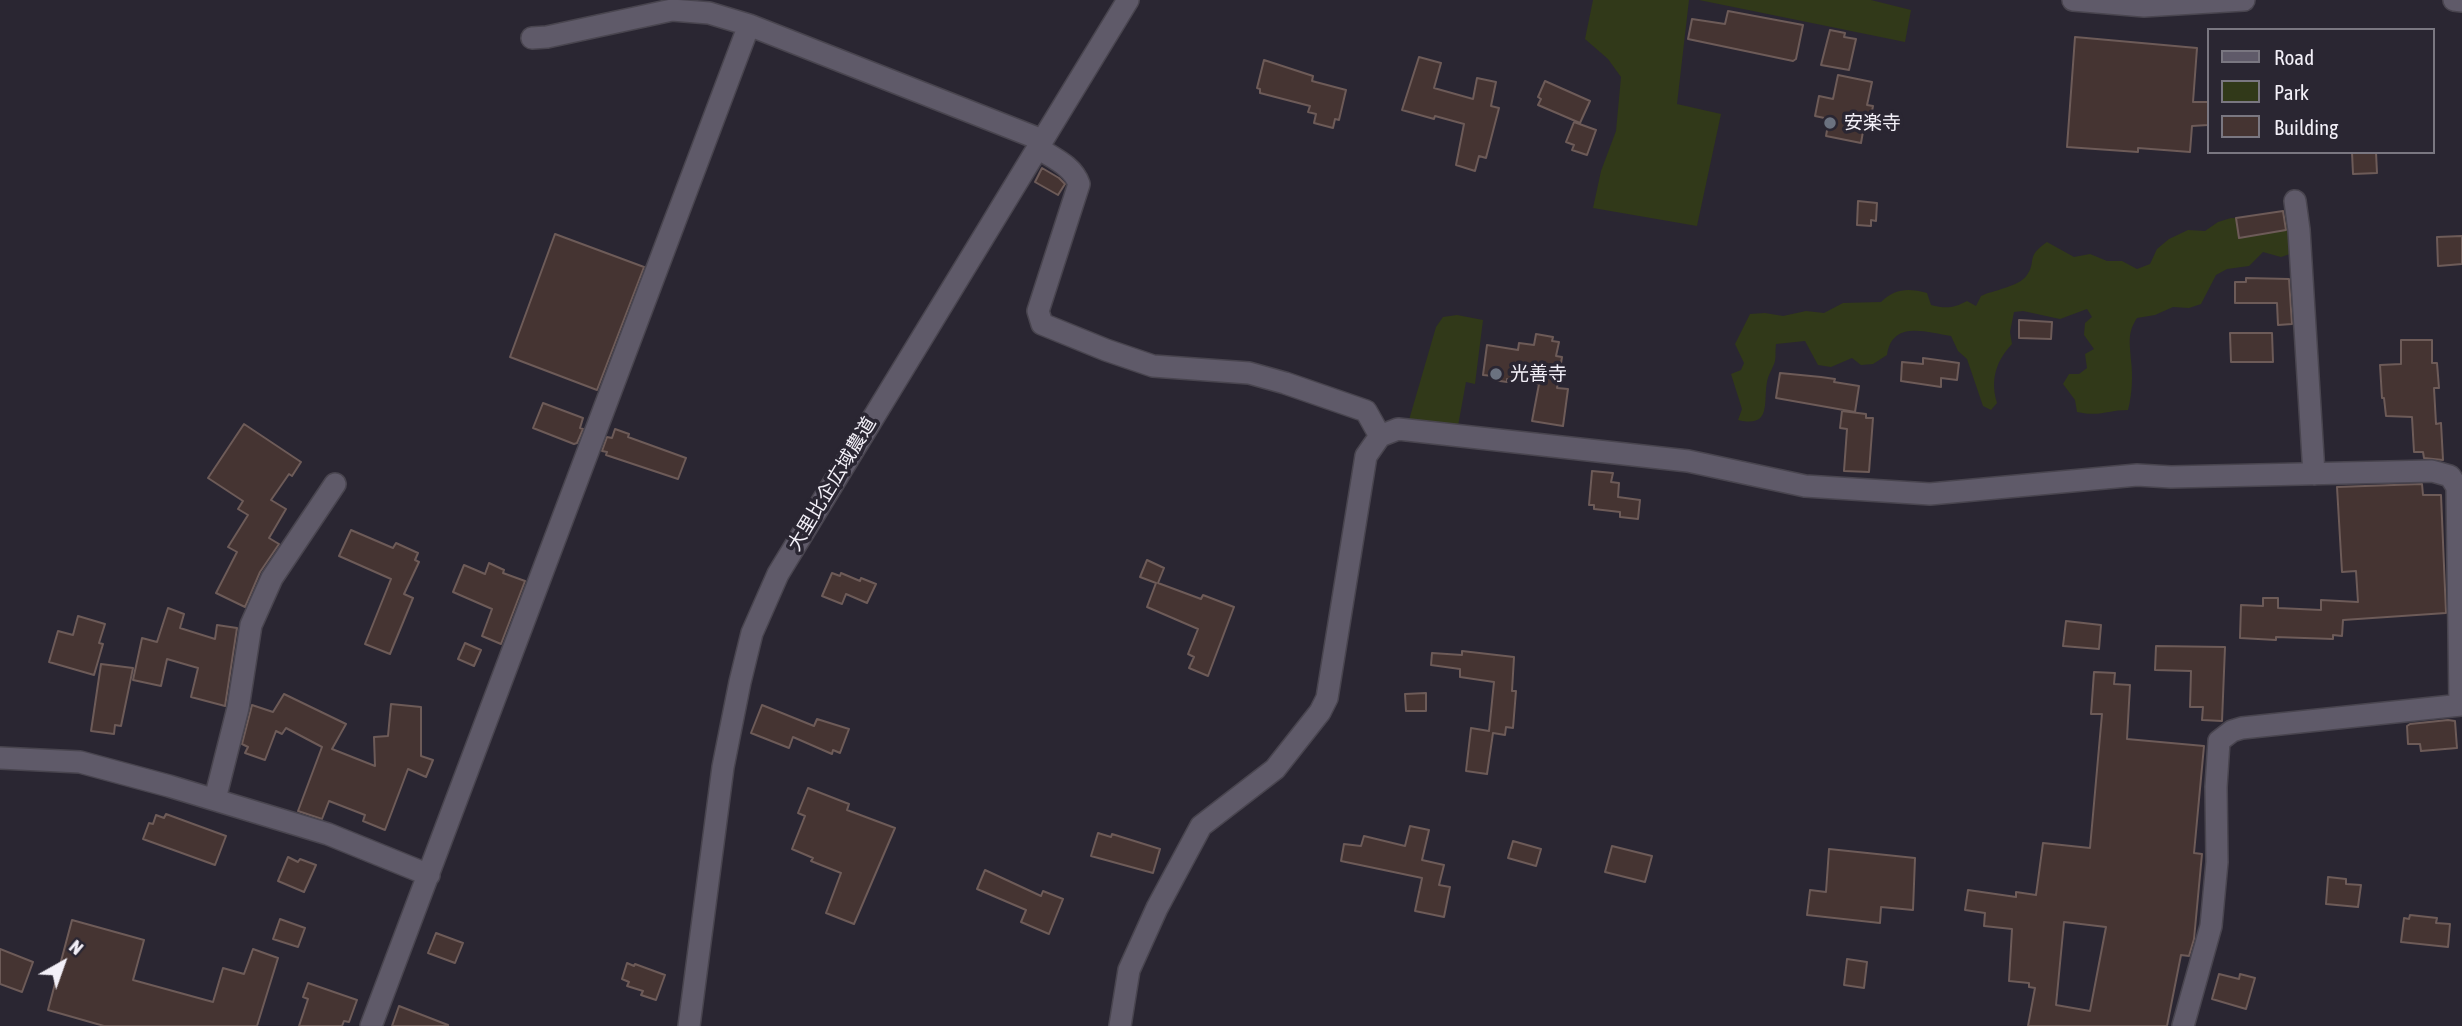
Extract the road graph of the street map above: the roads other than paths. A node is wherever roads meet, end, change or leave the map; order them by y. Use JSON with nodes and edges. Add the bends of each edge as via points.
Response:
{"nodes":[{"id":1,"x":1128,"y":0,"type":"edge"},
{"id":2,"x":2073,"y":0,"type":"edge"},
{"id":3,"x":2244,"y":0,"type":"edge"},
{"id":4,"x":2454,"y":0,"type":"edge"},
{"id":5,"x":2462,"y":2,"type":"edge"},
{"id":6,"x":749,"y":25,"type":"junction"},
{"id":7,"x":532,"y":38,"type":"dead end"},
{"id":8,"x":1040,"y":144,"type":"junction"},
{"id":9,"x":2295,"y":201,"type":"dead end"},
{"id":10,"x":1380,"y":436,"type":"junction"},
{"id":11,"x":2314,"y":474,"type":"junction"},
{"id":12,"x":335,"y":484,"type":"dead end"},
{"id":13,"x":2461,"y":705,"type":"edge"},
{"id":14,"x":0,"y":758,"type":"edge"},
{"id":15,"x":215,"y":799,"type":"junction"},
{"id":16,"x":429,"y":875,"type":"junction"},
{"id":17,"x":371,"y":1026,"type":"edge"},
{"id":18,"x":689,"y":1026,"type":"edge"},
{"id":19,"x":1120,"y":1026,"type":"edge"},
{"id":20,"x":2183,"y":1026,"type":"edge"}],
"edges":[{"from":1,"to":8,"type":"street","name":"大里比企広域農道"},
{"from":2,"to":3,"type":"street","via":[[2144,6]]},
{"from":4,"to":5,"type":"street"},
{"from":6,"to":7,"type":"street","via":[[709,13],[672,10]]},
{"from":6,"to":8,"type":"street"},
{"from":6,"to":16,"type":"street"},
{"from":8,"to":10,"type":"street","via":[[1070,168],[1079,184],[1038,311],[1042,324],[1153,366],[1249,373],[1284,383],[1366,411]]},
{"from":8,"to":18,"type":"street","name":"大里比企広域農道","via":[[778,574],[752,633],[723,767]]},
{"from":9,"to":11,"type":"street"},
{"from":10,"to":11,"type":"street","via":[[1398,429],[1688,461],[1805,486],[1930,494],[2137,475]]},
{"from":10,"to":19,"type":"street","via":[[1366,456],[1339,634],[1320,712],[1275,769],[1201,826],[1129,970]]},
{"from":11,"to":13,"type":"street","via":[[2432,471],[2450,476],[2457,487]]},
{"from":12,"to":15,"type":"street","via":[[272,578],[251,625],[238,708]]},
{"from":13,"to":20,"type":"street","via":[[2242,727],[2219,741],[2211,926]]},
{"from":14,"to":15,"type":"street","via":[[80,761]]},
{"from":15,"to":16,"type":"street","via":[[328,834]]},
{"from":16,"to":17,"type":"street"}]}
